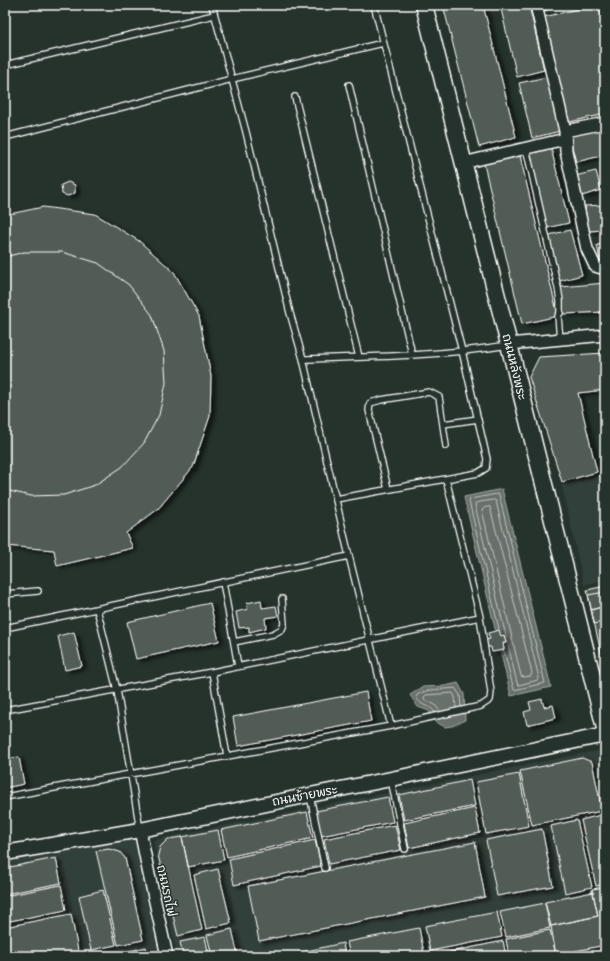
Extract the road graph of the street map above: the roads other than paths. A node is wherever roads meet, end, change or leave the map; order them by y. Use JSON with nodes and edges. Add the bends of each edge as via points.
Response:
{"nodes":[{"id":1,"x":212,"y":5,"type":"edge"},
{"id":2,"x":374,"y":5,"type":"edge"},
{"id":3,"x":424,"y":5,"type":"edge"},
{"id":4,"x":550,"y":5,"type":"edge"},
{"id":5,"x":537,"y":7,"type":"edge"},
{"id":6,"x":214,"y":15,"type":"junction"},
{"id":7,"x":383,"y":43,"type":"junction"},
{"id":8,"x":5,"y":65,"type":"edge"},
{"id":9,"x":232,"y":79,"type":"junction"},
{"id":10,"x":349,"y":85,"type":"dead end"},
{"id":11,"x":294,"y":97,"type":"dead end"},
{"id":12,"x":605,"y":123,"type":"edge"},
{"id":13,"x":565,"y":135,"type":"junction"},
{"id":14,"x":5,"y":137,"type":"edge"},
{"id":15,"x":526,"y":148,"type":"junction"},
{"id":16,"x":463,"y":163,"type":"junction"},
{"id":17,"x":605,"y":269,"type":"edge"},
{"id":18,"x":605,"y":335,"type":"edge"},
{"id":19,"x":560,"y":340,"type":"junction"},
{"id":20,"x":509,"y":344,"type":"junction"},
{"id":21,"x":462,"y":351,"type":"junction"},
{"id":22,"x":412,"y":354,"type":"junction"},
{"id":23,"x":359,"y":358,"type":"junction"},
{"id":24,"x":303,"y":359,"type":"junction"},
{"id":25,"x":478,"y":419,"type":"junction"},
{"id":26,"x":443,"y":424,"type":"junction"},
{"id":27,"x":446,"y":446,"type":"dead end"},
{"id":28,"x":446,"y":479,"type":"junction"},
{"id":29,"x":388,"y":489,"type":"junction"},
{"id":30,"x":336,"y":499,"type":"junction"},
{"id":31,"x":349,"y":556,"type":"junction"},
{"id":32,"x":223,"y":582,"type":"junction"},
{"id":33,"x":38,"y":591,"type":"dead end"},
{"id":34,"x":5,"y":594,"type":"edge"},
{"id":35,"x":282,"y":599,"type":"dead end"},
{"id":36,"x":97,"y":609,"type":"junction"},
{"id":37,"x":480,"y":617,"type":"junction"},
{"id":38,"x":5,"y":628,"type":"edge"},
{"id":39,"x":370,"y":639,"type":"junction"},
{"id":40,"x":234,"y":642,"type":"junction"},
{"id":41,"x":238,"y":666,"type":"junction"},
{"id":42,"x":212,"y":672,"type":"junction"},
{"id":43,"x":117,"y":690,"type":"junction"},
{"id":44,"x":5,"y":710,"type":"edge"},
{"id":45,"x":392,"y":726,"type":"junction"},
{"id":46,"x":605,"y":728,"type":"edge"},
{"id":47,"x":605,"y":735,"type":"edge"},
{"id":48,"x":227,"y":756,"type":"junction"},
{"id":49,"x":131,"y":774,"type":"junction"},
{"id":50,"x":392,"y":779,"type":"junction"},
{"id":51,"x":310,"y":795,"type":"junction"},
{"id":52,"x":5,"y":797,"type":"edge"},
{"id":53,"x":140,"y":830,"type":"junction"},
{"id":54,"x":405,"y":849,"type":"dead end"},
{"id":55,"x":5,"y":853,"type":"edge"},
{"id":56,"x":325,"y":868,"type":"dead end"},
{"id":57,"x":167,"y":956,"type":"edge"}],
"edges":[{"from":1,"to":6,"type":"lane"},
{"from":2,"to":7,"type":"lane"},
{"from":3,"to":16,"type":"main road","name":"ถนนหลังพระ"},
{"from":4,"to":5,"type":"lane"},
{"from":5,"to":13,"type":"street"},
{"from":6,"to":8,"type":"lane"},
{"from":6,"to":9,"type":"lane"},
{"from":7,"to":9,"type":"lane"},
{"from":7,"to":21,"type":"lane"},
{"from":9,"to":14,"type":"lane"},
{"from":9,"to":24,"type":"lane"},
{"from":10,"to":22,"type":"lane"},
{"from":11,"to":23,"type":"lane"},
{"from":12,"to":13,"type":"street"},
{"from":13,"to":15,"type":"street"},
{"from":13,"to":17,"type":"street","via":[[566,151],[587,249],[595,266]]},
{"from":15,"to":16,"type":"street"},
{"from":15,"to":19,"type":"lane","via":[[558,288]]},
{"from":16,"to":20,"type":"main road","name":"ถนนหลังพระ"},
{"from":18,"to":19,"type":"street"},
{"from":19,"to":20,"type":"street"},
{"from":20,"to":21,"type":"lane"},
{"from":20,"to":46,"type":"main road","name":"ถนนหลังพระ"},
{"from":21,"to":22,"type":"lane"},
{"from":21,"to":25,"type":"lane"},
{"from":22,"to":23,"type":"lane"},
{"from":23,"to":24,"type":"lane"},
{"from":24,"to":30,"type":"lane"},
{"from":25,"to":26,"type":"lane"},
{"from":25,"to":28,"type":"lane","via":[[487,459],[486,468],[478,474]]},
{"from":26,"to":27,"type":"lane"},
{"from":26,"to":29,"type":"lane","via":[[439,397],[429,392],[370,403],[369,410]]},
{"from":28,"to":29,"type":"lane"},
{"from":28,"to":37,"type":"lane"},
{"from":29,"to":30,"type":"lane"},
{"from":30,"to":31,"type":"lane"},
{"from":31,"to":32,"type":"lane"},
{"from":31,"to":39,"type":"lane"},
{"from":32,"to":36,"type":"lane"},
{"from":32,"to":40,"type":"lane"},
{"from":33,"to":34,"type":"lane"},
{"from":35,"to":40,"type":"lane","via":[[282,630]]},
{"from":36,"to":38,"type":"lane"},
{"from":36,"to":43,"type":"lane"},
{"from":37,"to":39,"type":"lane"},
{"from":37,"to":45,"type":"lane","via":[[490,700],[481,706]]},
{"from":39,"to":41,"type":"lane"},
{"from":39,"to":45,"type":"lane"},
{"from":40,"to":41,"type":"lane"},
{"from":41,"to":42,"type":"lane"},
{"from":42,"to":43,"type":"lane"},
{"from":42,"to":48,"type":"lane"},
{"from":43,"to":44,"type":"lane"},
{"from":43,"to":49,"type":"lane"},
{"from":45,"to":48,"type":"lane"},
{"from":47,"to":50,"type":"street","name":"ถนนซ้ายพระ"},
{"from":48,"to":49,"type":"lane"},
{"from":49,"to":52,"type":"lane"},
{"from":49,"to":53,"type":"lane"},
{"from":50,"to":51,"type":"street","name":"ถนนซ้ายพระ"},
{"from":50,"to":54,"type":"lane"},
{"from":51,"to":53,"type":"street","name":"ถนนซ้ายพระ"},
{"from":51,"to":56,"type":"lane"},
{"from":53,"to":55,"type":"street","name":"ถนนซ้ายพระ"},
{"from":53,"to":57,"type":"street","name":"ถนนรถไฟ"}]}
